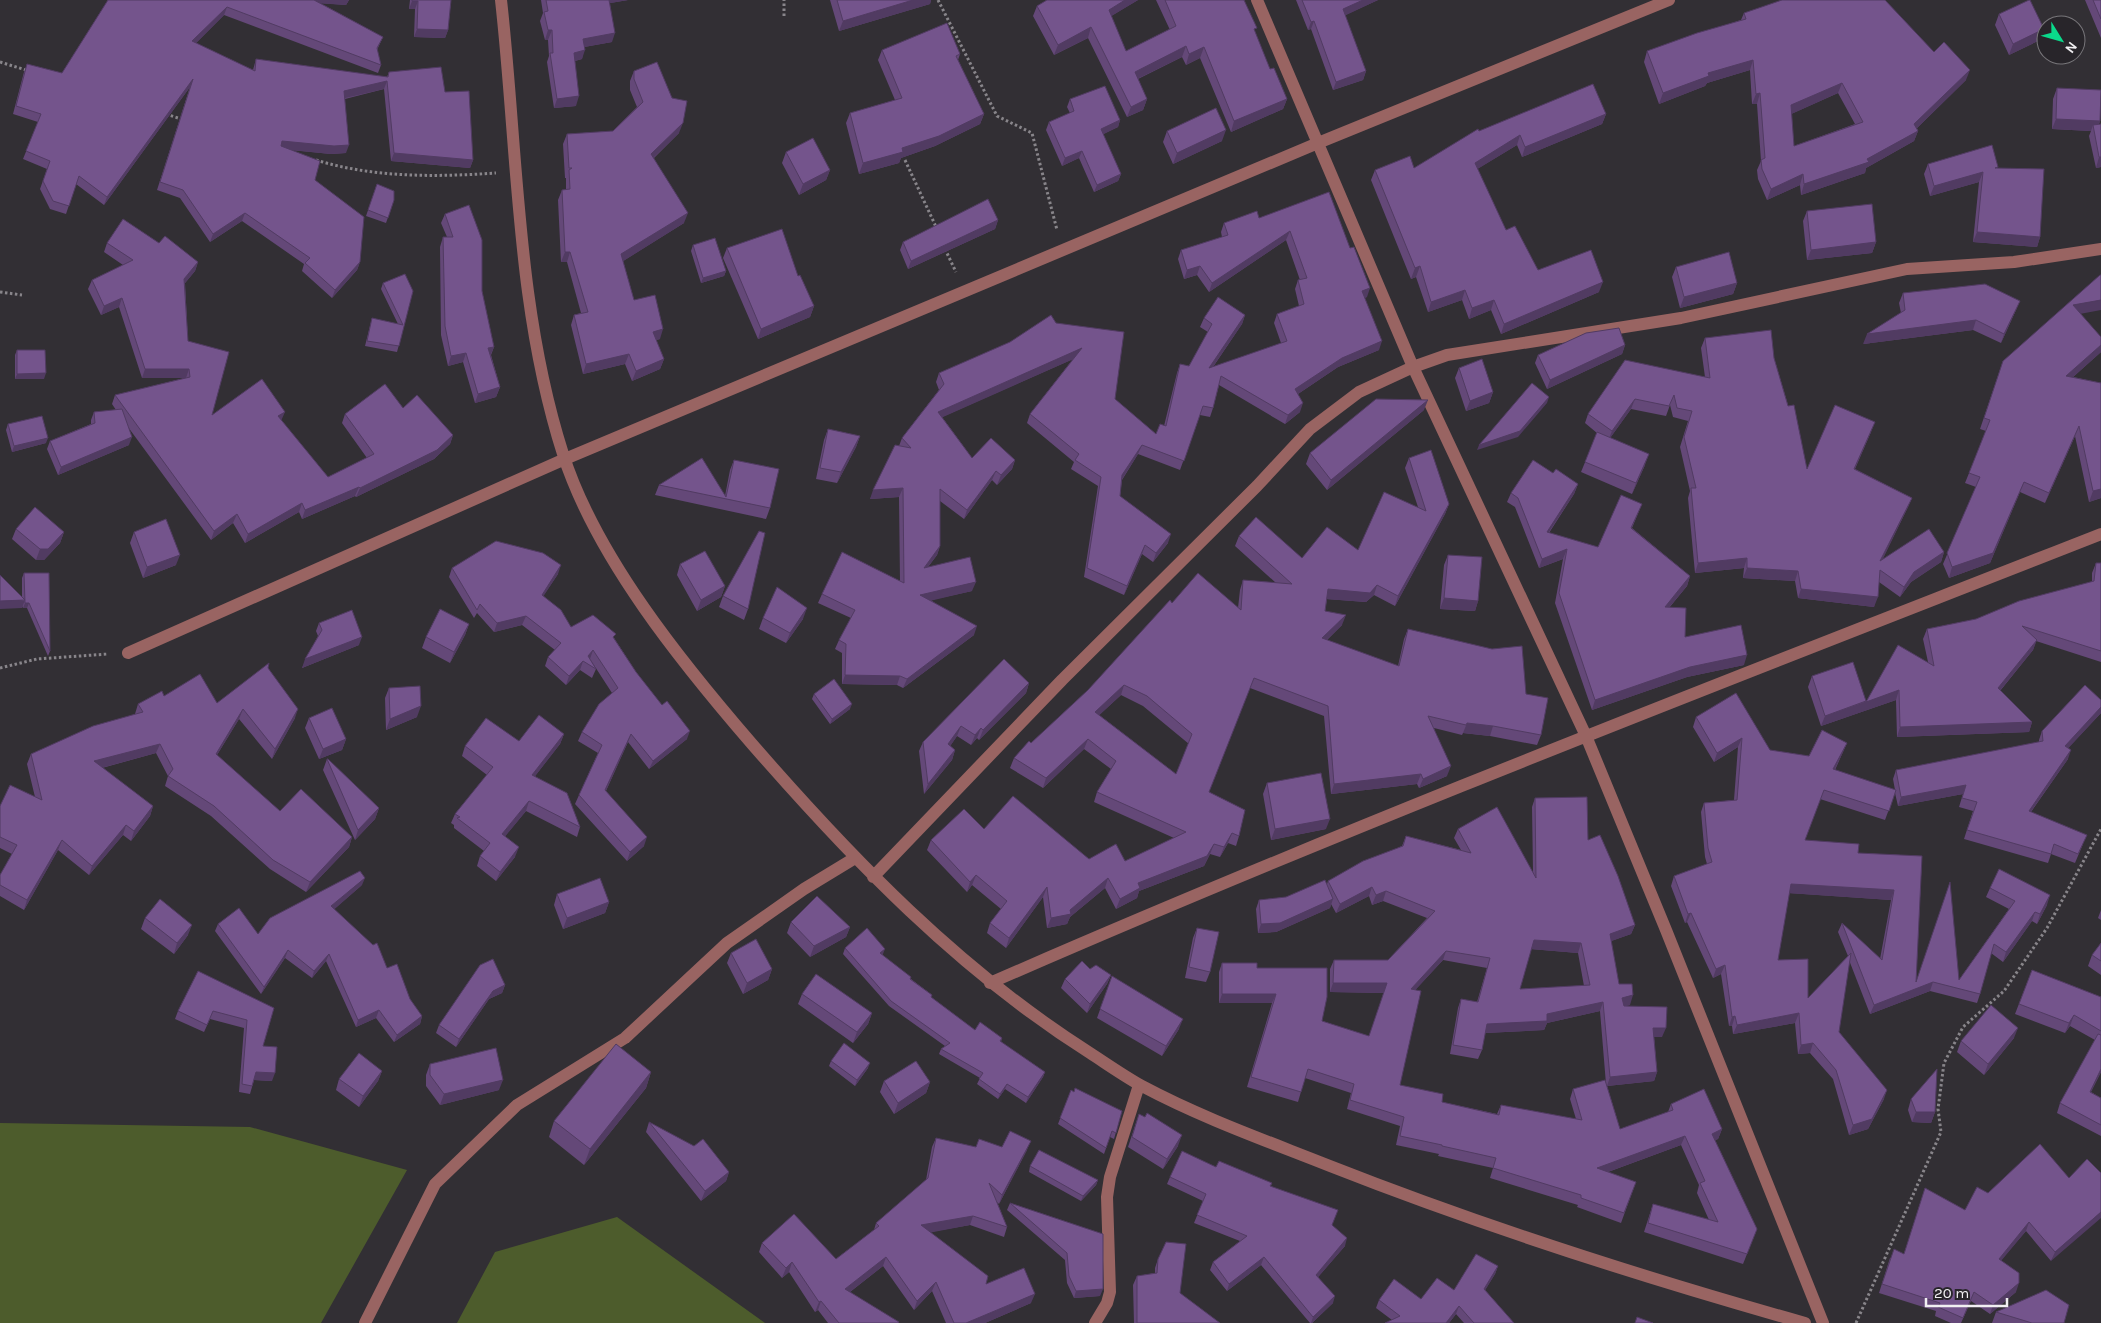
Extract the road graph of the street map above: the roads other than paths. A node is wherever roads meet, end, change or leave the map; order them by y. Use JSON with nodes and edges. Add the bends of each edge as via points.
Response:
{"nodes":[{"id":1,"x":501,"y":0,"type":"edge"},
{"id":2,"x":1257,"y":0,"type":"edge"},
{"id":3,"x":1669,"y":0,"type":"edge"},
{"id":4,"x":1318,"y":143,"type":"junction"},
{"id":5,"x":2101,"y":249,"type":"edge"},
{"id":6,"x":1413,"y":367,"type":"junction"},
{"id":7,"x":565,"y":459,"type":"junction"},
{"id":8,"x":2101,"y":534,"type":"edge"},
{"id":9,"x":128,"y":653,"type":"road end"},
{"id":10,"x":1586,"y":736,"type":"junction"},
{"id":11,"x":855,"y":858,"type":"junction"},
{"id":12,"x":873,"y":877,"type":"junction"},
{"id":13,"x":990,"y":983,"type":"junction"},
{"id":14,"x":1139,"y":1085,"type":"junction"},
{"id":15,"x":365,"y":1323,"type":"edge"},
{"id":16,"x":1095,"y":1323,"type":"edge"},
{"id":17,"x":1805,"y":1323,"type":"edge"},
{"id":18,"x":1823,"y":1323,"type":"edge"}],
"edges":[{"from":1,"to":7,"type":"street","via":[[514,171],[540,371]]},
{"from":2,"to":4,"type":"street"},
{"from":3,"to":4,"type":"street"},
{"from":4,"to":6,"type":"street"},
{"from":4,"to":7,"type":"street"},
{"from":5,"to":6,"type":"street","via":[[2014,262],[1907,269],[1681,318],[1447,355]]},
{"from":6,"to":10,"type":"street"},
{"from":6,"to":12,"type":"street","via":[[1359,392],[1310,429]]},
{"from":7,"to":9,"type":"street"},
{"from":7,"to":11,"type":"street","via":[[587,510],[629,586],[706,690]]},
{"from":8,"to":10,"type":"street"},
{"from":10,"to":13,"type":"street","via":[[1103,933]]},
{"from":10,"to":18,"type":"street"},
{"from":11,"to":12,"type":"street"},
{"from":11,"to":15,"type":"street","via":[[727,943],[625,1038],[510,1112],[435,1184]]},
{"from":12,"to":13,"type":"street"},
{"from":13,"to":14,"type":"street","via":[[1058,1033]]},
{"from":14,"to":16,"type":"street","via":[[1110,1177],[1107,1197],[1110,1292]]},
{"from":14,"to":17,"type":"street","via":[[1389,1189],[1690,1290]]}]}
